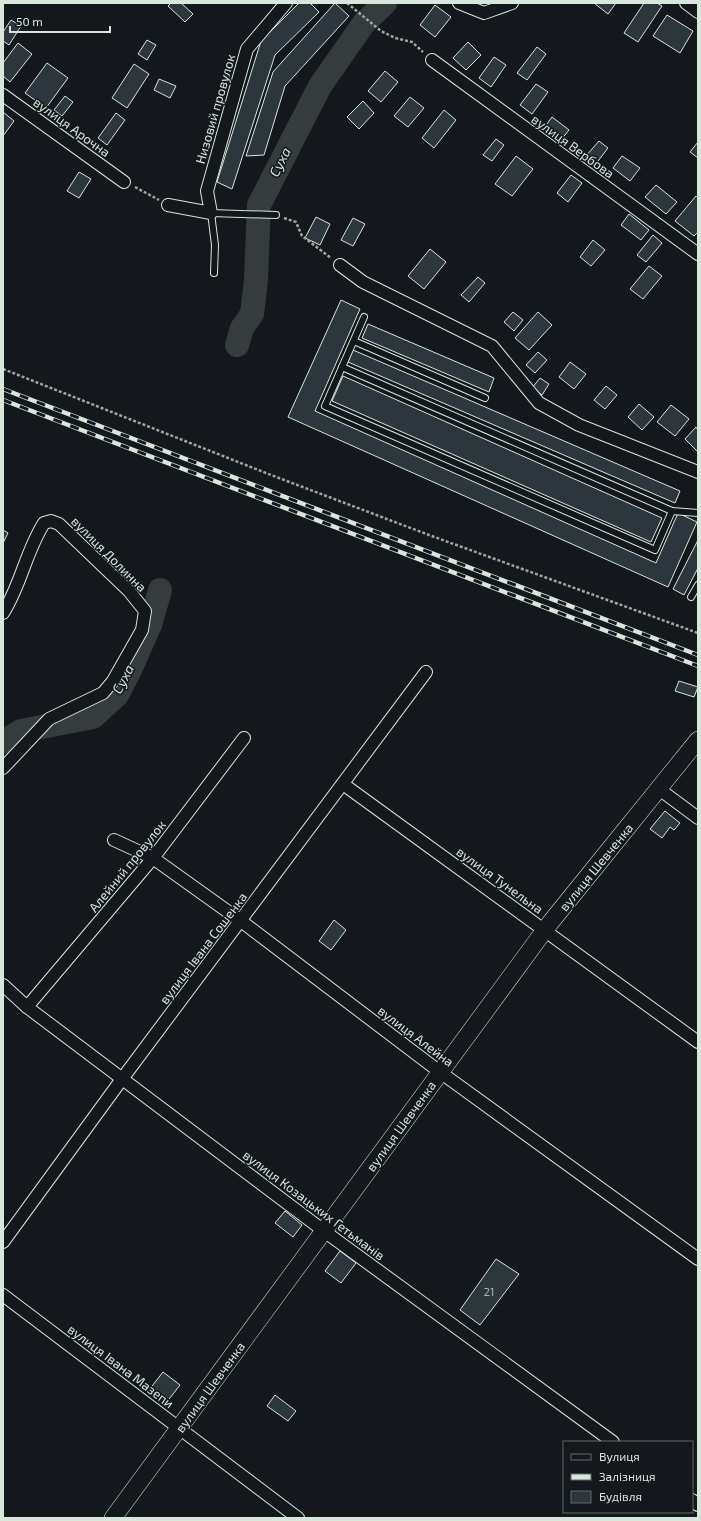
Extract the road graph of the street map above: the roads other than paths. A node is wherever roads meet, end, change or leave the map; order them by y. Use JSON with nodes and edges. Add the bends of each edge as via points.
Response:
{"nodes":[{"id":1,"x":286,"y":3,"type":"edge"},
{"id":2,"x":459,"y":3,"type":"edge"},
{"id":3,"x":512,"y":3,"type":"edge"},
{"id":4,"x":686,"y":3,"type":"edge"},
{"id":5,"x":698,"y":12,"type":"edge"},
{"id":6,"x":428,"y":57,"type":"road end"},
{"id":7,"x":3,"y":95,"type":"edge"},
{"id":8,"x":124,"y":182,"type":"road end"},
{"id":9,"x":168,"y":205,"type":"road end"},
{"id":10,"x":211,"y":213,"type":"junction"},
{"id":11,"x":276,"y":215,"type":"road end"},
{"id":12,"x":698,"y":254,"type":"edge"},
{"id":13,"x":340,"y":265,"type":"road end"},
{"id":14,"x":214,"y":273,"type":"dead end"},
{"id":15,"x":364,"y":317,"type":"dead end"},
{"id":16,"x":354,"y":341,"type":"junction"},
{"id":17,"x":342,"y":367,"type":"junction"},
{"id":18,"x":485,"y":398,"type":"dead end"},
{"id":19,"x":698,"y":472,"type":"edge"},
{"id":20,"x":672,"y":511,"type":"junction"},
{"id":21,"x":698,"y":514,"type":"edge"},
{"id":22,"x":698,"y":585,"type":"edge"},
{"id":23,"x":690,"y":597,"type":"dead end"},
{"id":24,"x":3,"y":613,"type":"edge"},
{"id":25,"x":426,"y":672,"type":"dead end"},
{"id":26,"x":244,"y":738,"type":"dead end"},
{"id":27,"x":698,"y":740,"type":"edge"},
{"id":28,"x":3,"y":768,"type":"edge"},
{"id":29,"x":343,"y":784,"type":"junction"},
{"id":30,"x":659,"y":789,"type":"junction"},
{"id":31,"x":698,"y":818,"type":"edge"},
{"id":32,"x":114,"y":840,"type":"dead end"},
{"id":33,"x":153,"y":858,"type":"junction"},
{"id":34,"x":241,"y":921,"type":"junction"},
{"id":35,"x":545,"y":930,"type":"junction"},
{"id":36,"x":3,"y":985,"type":"edge"},
{"id":37,"x":27,"y":1007,"type":"junction"},
{"id":38,"x":698,"y":1042,"type":"edge"},
{"id":39,"x":440,"y":1072,"type":"junction"},
{"id":40,"x":122,"y":1079,"type":"junction"},
{"id":41,"x":324,"y":1231,"type":"junction"},
{"id":42,"x":3,"y":1242,"type":"edge"},
{"id":43,"x":698,"y":1259,"type":"edge"},
{"id":44,"x":3,"y":1295,"type":"edge"},
{"id":45,"x":180,"y":1429,"type":"junction"},
{"id":46,"x":612,"y":1441,"type":"edge"},
{"id":47,"x":113,"y":1518,"type":"edge"},
{"id":48,"x":298,"y":1518,"type":"edge"}],
"edges":[{"from":1,"to":10,"type":"street","name":"Низовий провулок","via":[[247,49],[207,191]]},
{"from":2,"to":3,"type":"street","via":[[484,13]]},
{"from":4,"to":5,"type":"street"},
{"from":6,"to":12,"type":"street","name":"вулиця Вербова"},
{"from":7,"to":8,"type":"street","name":"вулиця Арочна"},
{"from":9,"to":10,"type":"street"},
{"from":10,"to":11,"type":"lane"},
{"from":10,"to":14,"type":"lane","via":[[215,245]]},
{"from":13,"to":19,"type":"street","via":[[363,282],[492,346],[539,402],[579,425]]},
{"from":15,"to":16,"type":"lane"},
{"from":16,"to":17,"type":"lane"},
{"from":16,"to":18,"type":"lane"},
{"from":17,"to":20,"type":"lane"},
{"from":17,"to":20,"type":"lane","via":[[325,406],[655,550]]},
{"from":20,"to":21,"type":"lane"},
{"from":22,"to":23,"type":"lane"},
{"from":24,"to":28,"type":"street","name":"вулиця Долинна","via":[[14,592],[35,536],[44,523],[52,521],[76,539],[129,591],[145,611],[142,630],[103,693],[49,719]]},
{"from":25,"to":29,"type":"street","name":"вулиця Івана Сошенка"},
{"from":26,"to":33,"type":"street","name":"Алейний провулок"},
{"from":27,"to":30,"type":"street","name":"вулиця Шевченка"},
{"from":29,"to":34,"type":"street","name":"вулиця Івана Сошенка"},
{"from":29,"to":35,"type":"street","name":"вулиця Тунельна"},
{"from":30,"to":31,"type":"street"},
{"from":30,"to":35,"type":"street","name":"вулиця Шевченка"},
{"from":32,"to":33,"type":"street","name":"вулиця Алейна"},
{"from":33,"to":34,"type":"street","name":"вулиця Алейна"},
{"from":33,"to":37,"type":"street","name":"Алейний провулок"},
{"from":34,"to":39,"type":"street","name":"вулиця Алейна"},
{"from":34,"to":40,"type":"street","name":"вулиця Івана Сошенка"},
{"from":35,"to":38,"type":"street","name":"вулиця Тунельна"},
{"from":35,"to":39,"type":"street","name":"вулиця Шевченка"},
{"from":36,"to":37,"type":"street","name":"вулиця Козацьких Гетьманів"},
{"from":37,"to":40,"type":"street","name":"вулиця Козацьких Гетьманів"},
{"from":39,"to":41,"type":"street","name":"вулиця Шевченка"},
{"from":39,"to":43,"type":"street","name":"вулиця Алейна"},
{"from":40,"to":41,"type":"street","name":"вулиця Козацьких Гетьманів"},
{"from":40,"to":42,"type":"street","name":"вулиця Івана Сошенка"},
{"from":41,"to":45,"type":"street","name":"вулиця Шевченка"},
{"from":41,"to":46,"type":"street","name":"вулиця Козацьких Гетьманів"},
{"from":44,"to":45,"type":"street","name":"вулиця Івана Мазепи"},
{"from":45,"to":47,"type":"street","name":"вулиця Шевченка"},
{"from":45,"to":48,"type":"street","name":"вулиця Івана Мазепи"}]}
